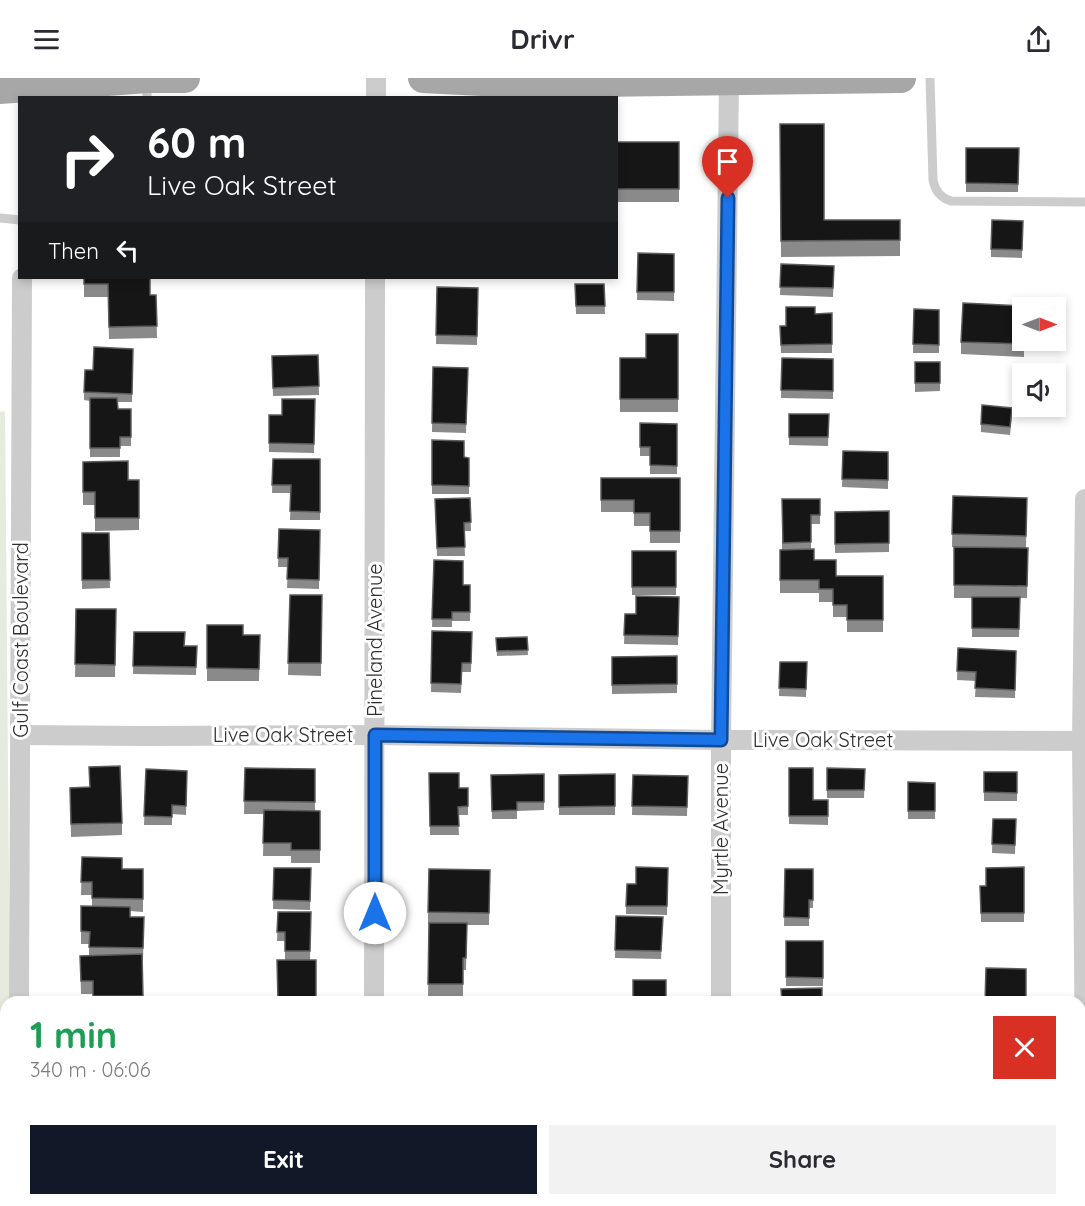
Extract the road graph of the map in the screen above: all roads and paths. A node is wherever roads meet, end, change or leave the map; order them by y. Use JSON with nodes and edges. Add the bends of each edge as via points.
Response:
{"nodes":[{"id":1,"x":147,"y":78,"type":"edge"},
{"id":2,"x":185,"y":78,"type":"edge"},
{"id":3,"x":375,"y":78,"type":"edge"},
{"id":4,"x":423,"y":78,"type":"edge"},
{"id":5,"x":900,"y":78,"type":"edge"},
{"id":6,"x":930,"y":78,"type":"edge"},
{"id":7,"x":732,"y":79,"type":"edge"},
{"id":8,"x":17,"y":88,"type":"edge"},
{"id":9,"x":147,"y":96,"type":"edge"},
{"id":10,"x":375,"y":96,"type":"edge"},
{"id":11,"x":1085,"y":202,"type":"edge"},
{"id":12,"x":0,"y":218,"type":"edge"},
{"id":13,"x":18,"y":220,"type":"edge"},
{"id":14,"x":22,"y":279,"type":"edge"},
{"id":15,"x":375,"y":279,"type":"edge"},
{"id":16,"x":1085,"y":499,"type":"edge"},
{"id":17,"x":20,"y":735,"type":"junction"},
{"id":18,"x":375,"y":735,"type":"junction"},
{"id":19,"x":721,"y":740,"type":"junction"},
{"id":20,"x":1084,"y":741,"type":"edge"},
{"id":21,"x":19,"y":996,"type":"edge"},
{"id":22,"x":374,"y":996,"type":"edge"},
{"id":23,"x":721,"y":996,"type":"edge"},
{"id":24,"x":1085,"y":996,"type":"edge"}],
"edges":[{"from":1,"to":2,"type":"main road"},
{"from":1,"to":8,"type":"main road"},
{"from":1,"to":9,"type":"lane"},
{"from":3,"to":10,"type":"street"},
{"from":4,"to":7,"type":"main road","via":[[521,83]]},
{"from":5,"to":7,"type":"main road"},
{"from":6,"to":11,"type":"lane","via":[[933,180],[934,188],[944,199]]},
{"from":7,"to":19,"type":"street","name":"Myrtle Avenue"},
{"from":12,"to":13,"type":"lane"},
{"from":14,"to":17,"type":"street","name":"Gulf Coast Boulevard"},
{"from":15,"to":18,"type":"street","name":"Pineland Avenue"},
{"from":16,"to":20,"type":"street"},
{"from":17,"to":18,"type":"street","name":"Live Oak Street"},
{"from":17,"to":21,"type":"street","name":"Gulf Coast Boulevard"},
{"from":18,"to":19,"type":"street","name":"Live Oak Street"},
{"from":18,"to":22,"type":"street","name":"Pineland Avenue"},
{"from":19,"to":20,"type":"street","name":"Live Oak Street"},
{"from":19,"to":23,"type":"street","name":"Myrtle Avenue"},
{"from":20,"to":24,"type":"street"}]}
